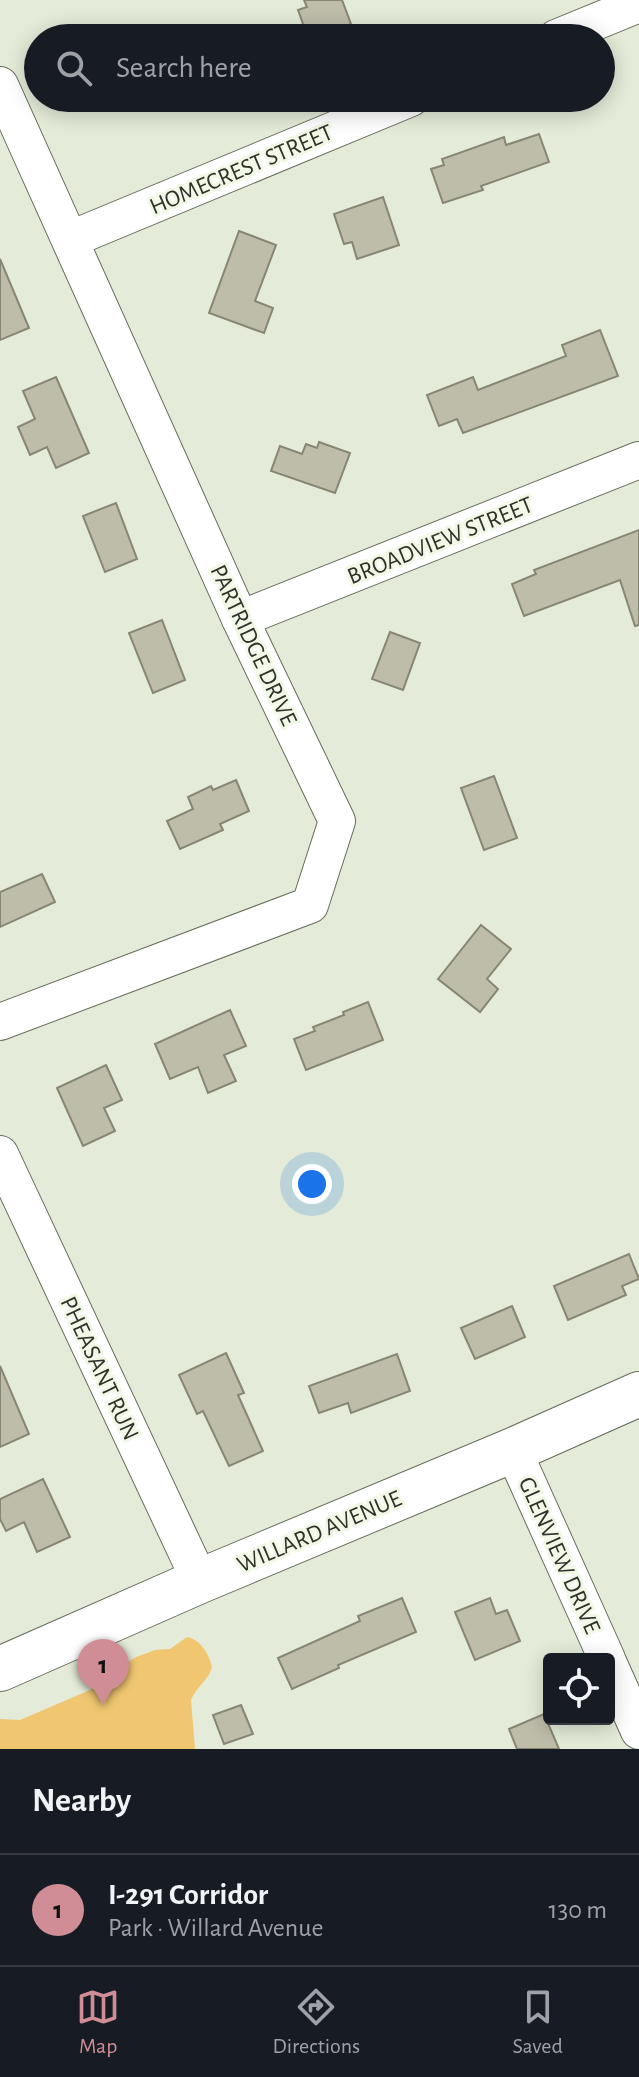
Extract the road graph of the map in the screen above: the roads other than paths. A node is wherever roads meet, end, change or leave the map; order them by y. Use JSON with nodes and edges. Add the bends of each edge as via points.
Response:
{"nodes":[{"id":1,"x":639,"y":4,"type":"edge"},
{"id":2,"x":590,"y":24,"type":"edge"},
{"id":3,"x":0,"y":85,"type":"edge"},
{"id":4,"x":377,"y":112,"type":"edge"},
{"id":5,"x":71,"y":239,"type":"junction"},
{"id":6,"x":639,"y":460,"type":"edge"},
{"id":7,"x":240,"y":619,"type":"junction"},
{"id":8,"x":0,"y":1022,"type":"edge"},
{"id":9,"x":0,"y":1154,"type":"edge"},
{"id":10,"x":639,"y":1394,"type":"edge"},
{"id":11,"x":513,"y":1450,"type":"junction"},
{"id":12,"x":200,"y":1581,"type":"junction"},
{"id":13,"x":604,"y":1653,"type":"edge"},
{"id":14,"x":0,"y":1669,"type":"edge"},
{"id":15,"x":615,"y":1678,"type":"edge"},
{"id":16,"x":639,"y":1731,"type":"edge"}],
"edges":[{"from":1,"to":2,"type":"street"},
{"from":3,"to":5,"type":"street","name":"PARTRIDGE DRIVE"},
{"from":4,"to":5,"type":"street","name":"HOMECREST STREET"},
{"from":5,"to":7,"type":"street","name":"PARTRIDGE DRIVE"},
{"from":6,"to":7,"type":"street","name":"BROADVIEW STREET"},
{"from":7,"to":8,"type":"street","name":"PARTRIDGE DRIVE","via":[[337,821],[310,905]]},
{"from":9,"to":12,"type":"street","name":"PHEASANT RUN"},
{"from":10,"to":11,"type":"main road","name":"WILLARD AVENUE"},
{"from":11,"to":12,"type":"main road","name":"WILLARD AVENUE"},
{"from":11,"to":13,"type":"street","name":"GLENVIEW DRIVE"},
{"from":12,"to":14,"type":"main road","name":"WILLARD AVENUE"},
{"from":15,"to":16,"type":"street","name":"GLENVIEW DRIVE"}]}
